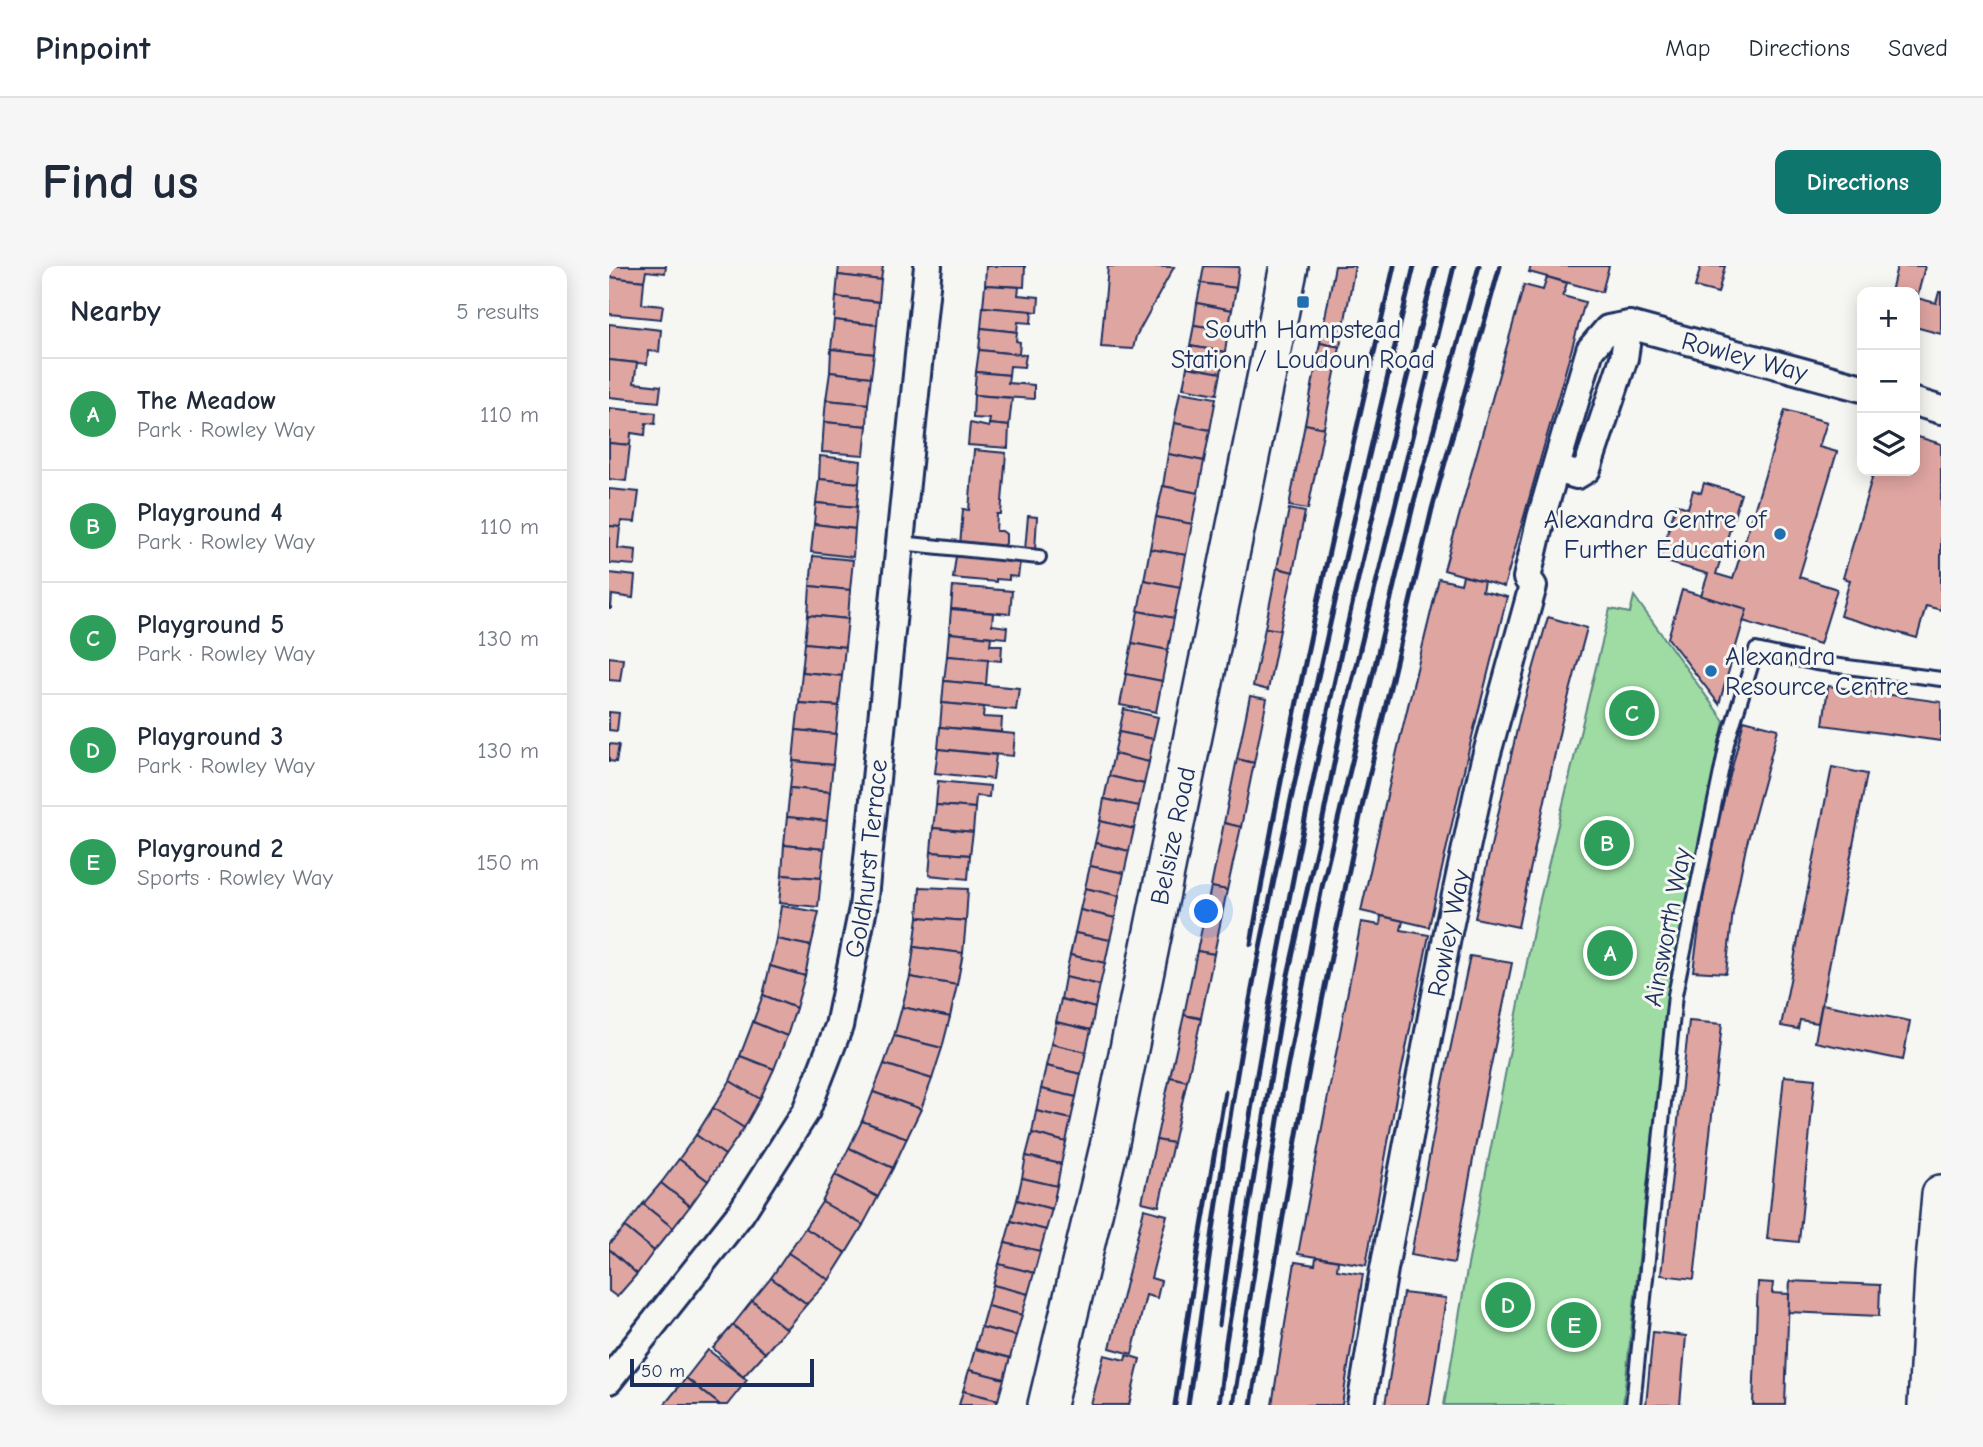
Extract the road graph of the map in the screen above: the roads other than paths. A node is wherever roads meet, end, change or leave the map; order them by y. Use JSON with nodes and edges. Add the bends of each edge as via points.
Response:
{"nodes":[{"id":1,"x":928,"y":266,"type":"edge"},
{"id":2,"x":1289,"y":266,"type":"edge"},
{"id":3,"x":1857,"y":387,"type":"edge"},
{"id":4,"x":1920,"y":404,"type":"edge"},
{"id":5,"x":1941,"y":410,"type":"edge"},
{"id":6,"x":900,"y":543,"type":"junction"},
{"id":7,"x":1039,"y":558,"type":"dead end"},
{"id":8,"x":1941,"y":679,"type":"edge"},
{"id":9,"x":1941,"y":1194,"type":"edge"},
{"id":10,"x":609,"y":1380,"type":"edge"},
{"id":11,"x":1047,"y":1405,"type":"edge"},
{"id":12,"x":1361,"y":1405,"type":"edge"},
{"id":13,"x":1633,"y":1405,"type":"edge"},
{"id":14,"x":1927,"y":1405,"type":"edge"}],
"edges":[{"from":1,"to":6,"type":"street","name":"Goldhurst Terrace"},
{"from":2,"to":11,"type":"main road","name":"Belsize Road","via":[[1109,1147]]},
{"from":3,"to":12,"type":"street","name":"Rowley Way","via":[[1629,325],[1608,329],[1590,351],[1541,518],[1527,578],[1533,586],[1484,764],[1450,919]]},
{"from":4,"to":5,"type":"street"},
{"from":6,"to":7,"type":"lane"},
{"from":6,"to":10,"type":"street","name":"Goldhurst Terrace","via":[[863,908],[839,1026],[806,1111],[741,1213]]},
{"from":8,"to":13,"type":"lane","name":"Ainsworth Way","via":[[1816,663],[1756,650],[1727,743],[1675,995]]},
{"from":9,"to":14,"type":"main road"}]}
